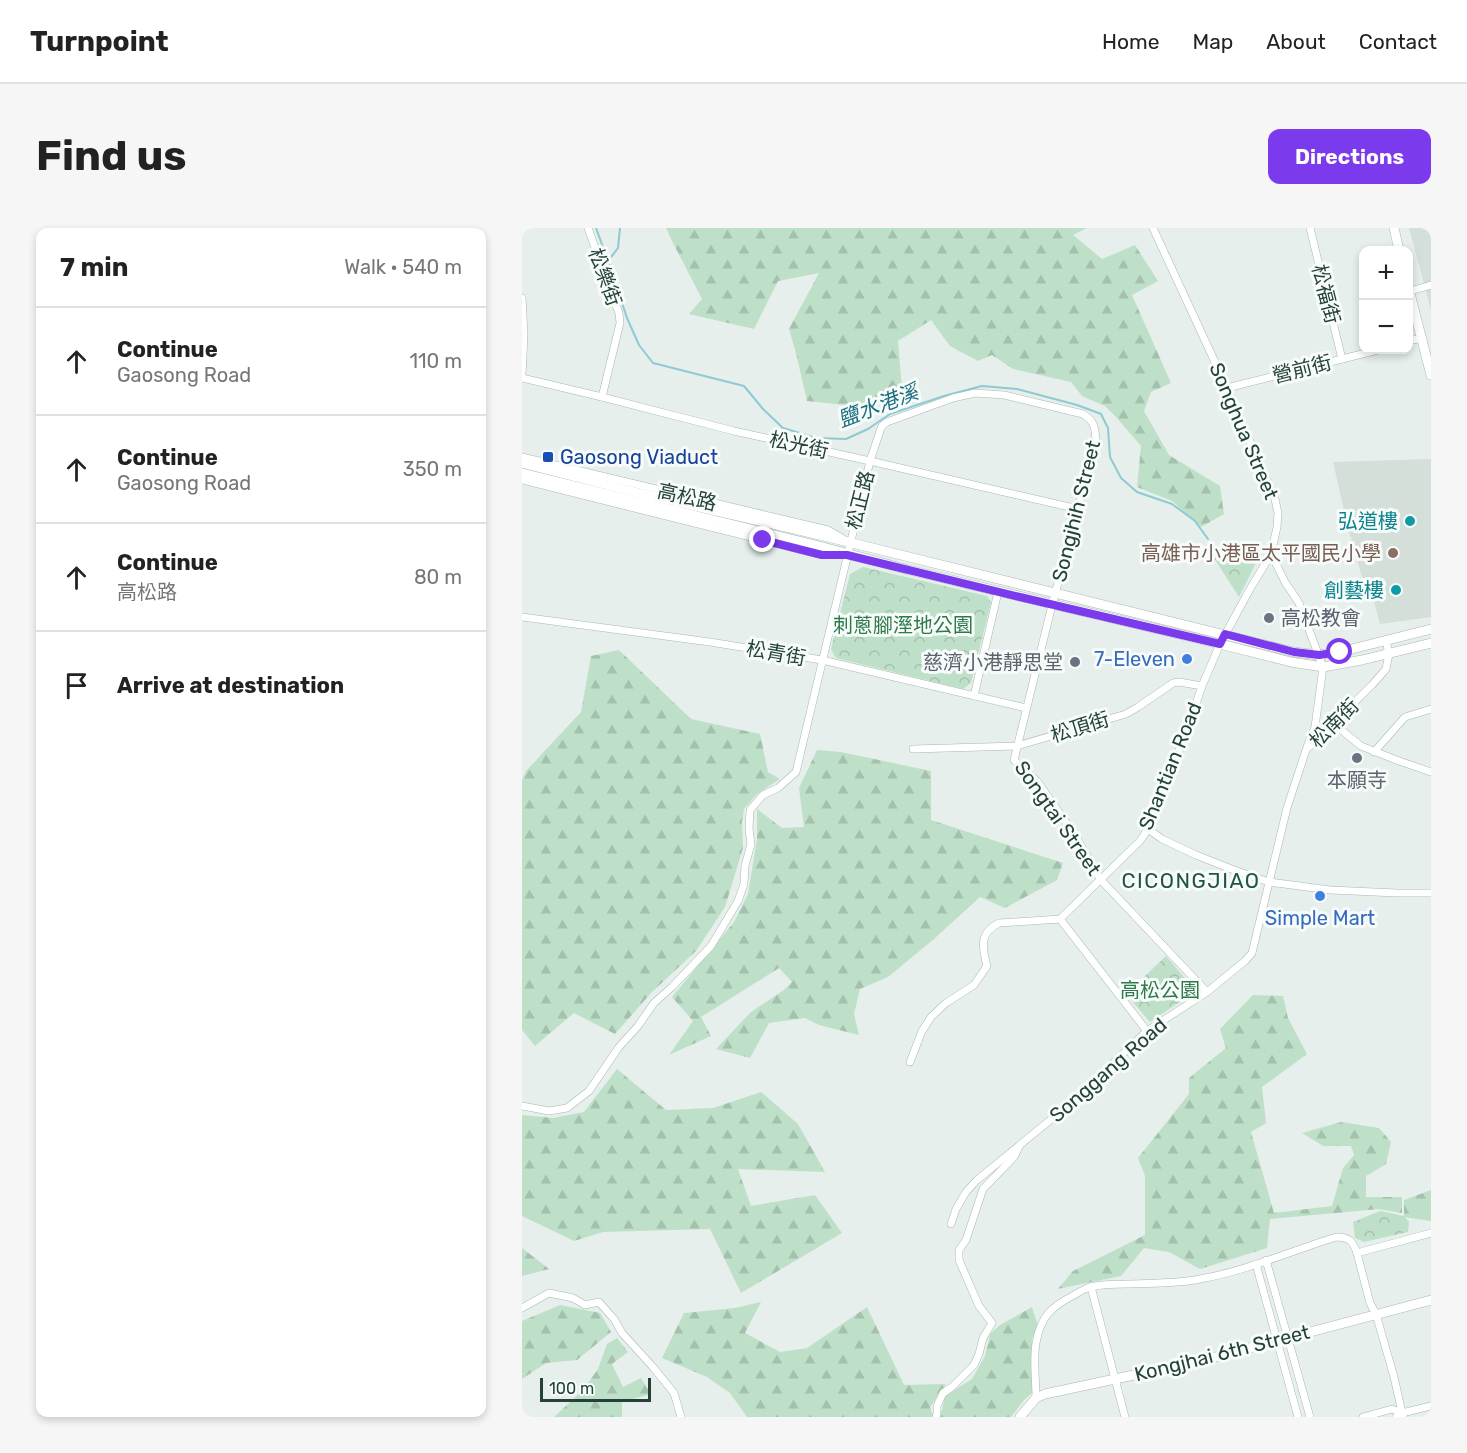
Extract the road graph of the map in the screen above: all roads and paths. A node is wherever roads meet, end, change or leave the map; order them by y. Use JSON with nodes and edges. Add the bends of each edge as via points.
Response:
{"nodes":[{"id":1,"x":588,"y":228,"type":"edge"},
{"id":2,"x":1153,"y":228,"type":"edge"},
{"id":3,"x":1310,"y":228,"type":"edge"},
{"id":4,"x":1394,"y":228,"type":"edge"},
{"id":5,"x":1398,"y":246,"type":"edge"},
{"id":6,"x":1431,"y":285,"type":"edge"},
{"id":7,"x":1413,"y":288,"type":"edge"},
{"id":8,"x":522,"y":298,"type":"edge"},
{"id":9,"x":1412,"y":300,"type":"edge"},
{"id":10,"x":1422,"y":338,"type":"junction"},
{"id":11,"x":1413,"y":340,"type":"edge"},
{"id":12,"x":1362,"y":354,"type":"edge"},
{"id":13,"x":1342,"y":359,"type":"junction"},
{"id":14,"x":522,"y":374,"type":"edge"},
{"id":15,"x":1431,"y":375,"type":"edge"},
{"id":16,"x":522,"y":378,"type":"edge"},
{"id":17,"x":1227,"y":388,"type":"junction"},
{"id":18,"x":602,"y":397,"type":"junction"},
{"id":19,"x":522,"y":457,"type":"edge"},
{"id":20,"x":870,"y":461,"type":"junction"},
{"id":21,"x":522,"y":463,"type":"edge"},
{"id":22,"x":522,"y":473,"type":"edge"},
{"id":23,"x":522,"y":480,"type":"edge"},
{"id":24,"x":1078,"y":509,"type":"junction"},
{"id":25,"x":850,"y":542,"type":"junction"},
{"id":26,"x":1271,"y":554,"type":"junction"},
{"id":27,"x":847,"y":555,"type":"junction"},
{"id":28,"x":998,"y":592,"type":"junction"},
{"id":29,"x":1055,"y":593,"type":"junction"},
{"id":30,"x":1052,"y":605,"type":"junction"},
{"id":31,"x":522,"y":617,"type":"edge"},
{"id":32,"x":1431,"y":629,"type":"edge"},
{"id":33,"x":1225,"y":634,"type":"junction"},
{"id":34,"x":1386,"y":641,"type":"junction"},
{"id":35,"x":1431,"y":643,"type":"edge"},
{"id":36,"x":1220,"y":644,"type":"junction"},
{"id":37,"x":1389,"y":654,"type":"junction"},
{"id":38,"x":1319,"y":655,"type":"junction"},
{"id":39,"x":822,"y":660,"type":"junction"},
{"id":40,"x":1323,"y":667,"type":"junction"},
{"id":41,"x":1202,"y":686,"type":"junction"},
{"id":42,"x":974,"y":696,"type":"junction"},
{"id":43,"x":1026,"y":708,"type":"junction"},
{"id":44,"x":1431,"y":709,"type":"edge"},
{"id":45,"x":1334,"y":724,"type":"junction"},
{"id":46,"x":1017,"y":746,"type":"junction"},
{"id":47,"x":913,"y":749,"type":"dead end"},
{"id":48,"x":1306,"y":750,"type":"junction"},
{"id":49,"x":1374,"y":752,"type":"junction"},
{"id":50,"x":1431,"y":772,"type":"edge"},
{"id":51,"x":1148,"y":829,"type":"junction"},
{"id":52,"x":1100,"y":879,"type":"junction"},
{"id":53,"x":1269,"y":882,"type":"junction"},
{"id":54,"x":1431,"y":893,"type":"edge"},
{"id":55,"x":1060,"y":919,"type":"junction"},
{"id":56,"x":1208,"y":992,"type":"junction"},
{"id":57,"x":1147,"y":1030,"type":"junction"},
{"id":58,"x":910,"y":1062,"type":"dead end"},
{"id":59,"x":522,"y":1106,"type":"edge"},
{"id":60,"x":1022,"y":1142,"type":"junction"},
{"id":61,"x":951,"y":1224,"type":"dead end"},
{"id":62,"x":1431,"y":1233,"type":"edge"},
{"id":63,"x":1357,"y":1253,"type":"junction"},
{"id":64,"x":1266,"y":1260,"type":"junction"},
{"id":65,"x":1256,"y":1264,"type":"junction"},
{"id":66,"x":1091,"y":1287,"type":"junction"},
{"id":67,"x":1431,"y":1300,"type":"edge"},
{"id":68,"x":522,"y":1308,"type":"edge"},
{"id":69,"x":1376,"y":1314,"type":"junction"},
{"id":70,"x":1288,"y":1337,"type":"junction"},
{"id":71,"x":1278,"y":1340,"type":"junction"},
{"id":72,"x":1115,"y":1379,"type":"junction"},
{"id":73,"x":1036,"y":1398,"type":"junction"},
{"id":74,"x":1431,"y":1406,"type":"edge"},
{"id":75,"x":1400,"y":1416,"type":"edge"},
{"id":76,"x":681,"y":1417,"type":"edge"},
{"id":77,"x":936,"y":1417,"type":"edge"},
{"id":78,"x":1020,"y":1417,"type":"edge"},
{"id":79,"x":1125,"y":1417,"type":"edge"},
{"id":80,"x":1298,"y":1417,"type":"edge"},
{"id":81,"x":1310,"y":1417,"type":"edge"},
{"id":82,"x":1363,"y":1417,"type":"edge"}],
"edges":[{"from":1,"to":18,"type":"street","name":"松樂街","via":[[620,323]]},
{"from":2,"to":17,"type":"street","name":"Songhua Street"},
{"from":3,"to":13,"type":"street","name":"松福街"},
{"from":4,"to":5,"type":"street"},
{"from":6,"to":7,"type":"street"},
{"from":8,"to":14,"type":"street"},
{"from":9,"to":10,"type":"street"},
{"from":10,"to":11,"type":"street"},
{"from":10,"to":15,"type":"street"},
{"from":12,"to":13,"type":"street","name":"營前街"},
{"from":13,"to":17,"type":"street","name":"營前街"},
{"from":16,"to":18,"type":"street","name":"松光街"},
{"from":17,"to":26,"type":"street","name":"Songhua Street","via":[[1275,499],[1278,513]]},
{"from":18,"to":20,"type":"street","name":"松光街"},
{"from":19,"to":25,"type":"street","name":"高松路","via":[[828,530]]},
{"from":20,"to":24,"type":"street","name":"松光街"},
{"from":20,"to":24,"type":"street","name":"Songjhih Street","via":[[880,430],[887,422],[953,398],[975,393],[1004,395],[1083,414],[1092,420],[1096,441]]},
{"from":20,"to":25,"type":"street","name":"松正路"},
{"from":21,"to":25,"type":"street","name":"高松路"},
{"from":22,"to":27,"type":"street","name":"高松路"},
{"from":23,"to":27,"type":"street","name":"高松路","via":[[822,555]]},
{"from":24,"to":29,"type":"street","name":"Songjhih Street"},
{"from":25,"to":27,"type":"street","name":"松正路"},
{"from":25,"to":29,"type":"street","name":"高松路"},
{"from":26,"to":33,"type":"street","name":"Songhua Street"},
{"from":26,"to":38,"type":"street","via":[[1299,603]]},
{"from":27,"to":28,"type":"street","name":"高松路"},
{"from":27,"to":39,"type":"street","name":"松正路"},
{"from":28,"to":30,"type":"street","name":"高松路"},
{"from":28,"to":42,"type":"street"},
{"from":29,"to":30,"type":"street","name":"Songjhih Street"},
{"from":29,"to":33,"type":"street","name":"高松路"},
{"from":30,"to":36,"type":"street","name":"高松路"},
{"from":30,"to":43,"type":"street","name":"Songjhih Street"},
{"from":31,"to":39,"type":"street","name":"松青街"},
{"from":32,"to":34,"type":"street","name":"高松路"},
{"from":33,"to":36,"type":"street","name":"Shantian Road"},
{"from":33,"to":38,"type":"street","name":"高松路"},
{"from":34,"to":37,"type":"street"},
{"from":34,"to":38,"type":"street","name":"高松路"},
{"from":35,"to":37,"type":"street"},
{"from":36,"to":40,"type":"street","name":"高松路"},
{"from":36,"to":41,"type":"street","name":"Shantian Road"},
{"from":37,"to":40,"type":"street"},
{"from":37,"to":45,"type":"street","name":"松南街","via":[[1386,669]]},
{"from":38,"to":40,"type":"street"},
{"from":39,"to":42,"type":"street","name":"松青街"},
{"from":39,"to":59,"type":"street","name":"松正路","via":[[796,772],[763,795],[750,810],[752,844],[744,885],[711,946],[654,1003],[589,1091],[567,1108],[549,1111]]},
{"from":40,"to":48,"type":"street","via":[[1315,727]]},
{"from":41,"to":46,"type":"street","name":"松頂街","via":[[1173,683],[1126,714]]},
{"from":41,"to":51,"type":"street","name":"Shantian Road"},
{"from":42,"to":43,"type":"street","name":"松青街"},
{"from":43,"to":46,"type":"street","name":"Songjhih Street"},
{"from":44,"to":49,"type":"street","via":[[1405,717]]},
{"from":45,"to":48,"type":"street","name":"松南街"},
{"from":45,"to":49,"type":"street"},
{"from":46,"to":47,"type":"street","name":"松頂街"},
{"from":46,"to":52,"type":"street","name":"Songtai Street","via":[[1014,760],[1037,781]]},
{"from":48,"to":53,"type":"street","name":"松南街"},
{"from":49,"to":50,"type":"street"},
{"from":51,"to":52,"type":"street","name":"Shantian Road"},
{"from":51,"to":53,"type":"street","via":[[1196,855]]},
{"from":52,"to":55,"type":"street","name":"Shantian Road"},
{"from":52,"to":56,"type":"street","name":"Songtai Street"},
{"from":53,"to":54,"type":"street","via":[[1330,890]]},
{"from":53,"to":56,"type":"street","name":"Songgang Road","via":[[1252,953]]},
{"from":55,"to":57,"type":"street"},
{"from":55,"to":58,"type":"street","via":[[999,923],[992,927],[983,944],[987,966],[974,985],[931,1017]]},
{"from":56,"to":57,"type":"street","name":"Songgang Road"},
{"from":57,"to":60,"type":"street","name":"Songgang Road","via":[[1054,1118]]},
{"from":60,"to":61,"type":"street","name":"Songgang Road","via":[[966,1192]]},
{"from":60,"to":77,"type":"street","via":[[1014,1157],[983,1189],[959,1250],[959,1260],[979,1306],[992,1323],[974,1365],[943,1393]]},
{"from":62,"to":63,"type":"street"},
{"from":63,"to":64,"type":"street","via":[[1349,1240],[1336,1237]]},
{"from":63,"to":69,"type":"street"},
{"from":64,"to":65,"type":"street"},
{"from":64,"to":70,"type":"street"},
{"from":65,"to":66,"type":"street","via":[[1198,1280]]},
{"from":65,"to":71,"type":"street"},
{"from":66,"to":72,"type":"street"},
{"from":66,"to":73,"type":"street","via":[[1049,1310],[1042,1324],[1036,1343]]},
{"from":67,"to":69,"type":"street","name":"Kongjhai 6th Street"},
{"from":68,"to":76,"type":"street","via":[[549,1293],[585,1305],[599,1302],[674,1393]]},
{"from":69,"to":70,"type":"street","name":"Kongjhai 6th Street"},
{"from":69,"to":75,"type":"street","via":[[1394,1377]]},
{"from":70,"to":71,"type":"street","name":"Kongjhai 6th Street"},
{"from":70,"to":81,"type":"street"},
{"from":71,"to":72,"type":"street","name":"Kongjhai 6th Street"},
{"from":71,"to":80,"type":"street"},
{"from":72,"to":73,"type":"street","name":"Kongjhai 6th Street"},
{"from":72,"to":79,"type":"street"},
{"from":73,"to":78,"type":"street"},
{"from":74,"to":75,"type":"street"},
{"from":75,"to":82,"type":"street","via":[[1392,1409]]}]}
